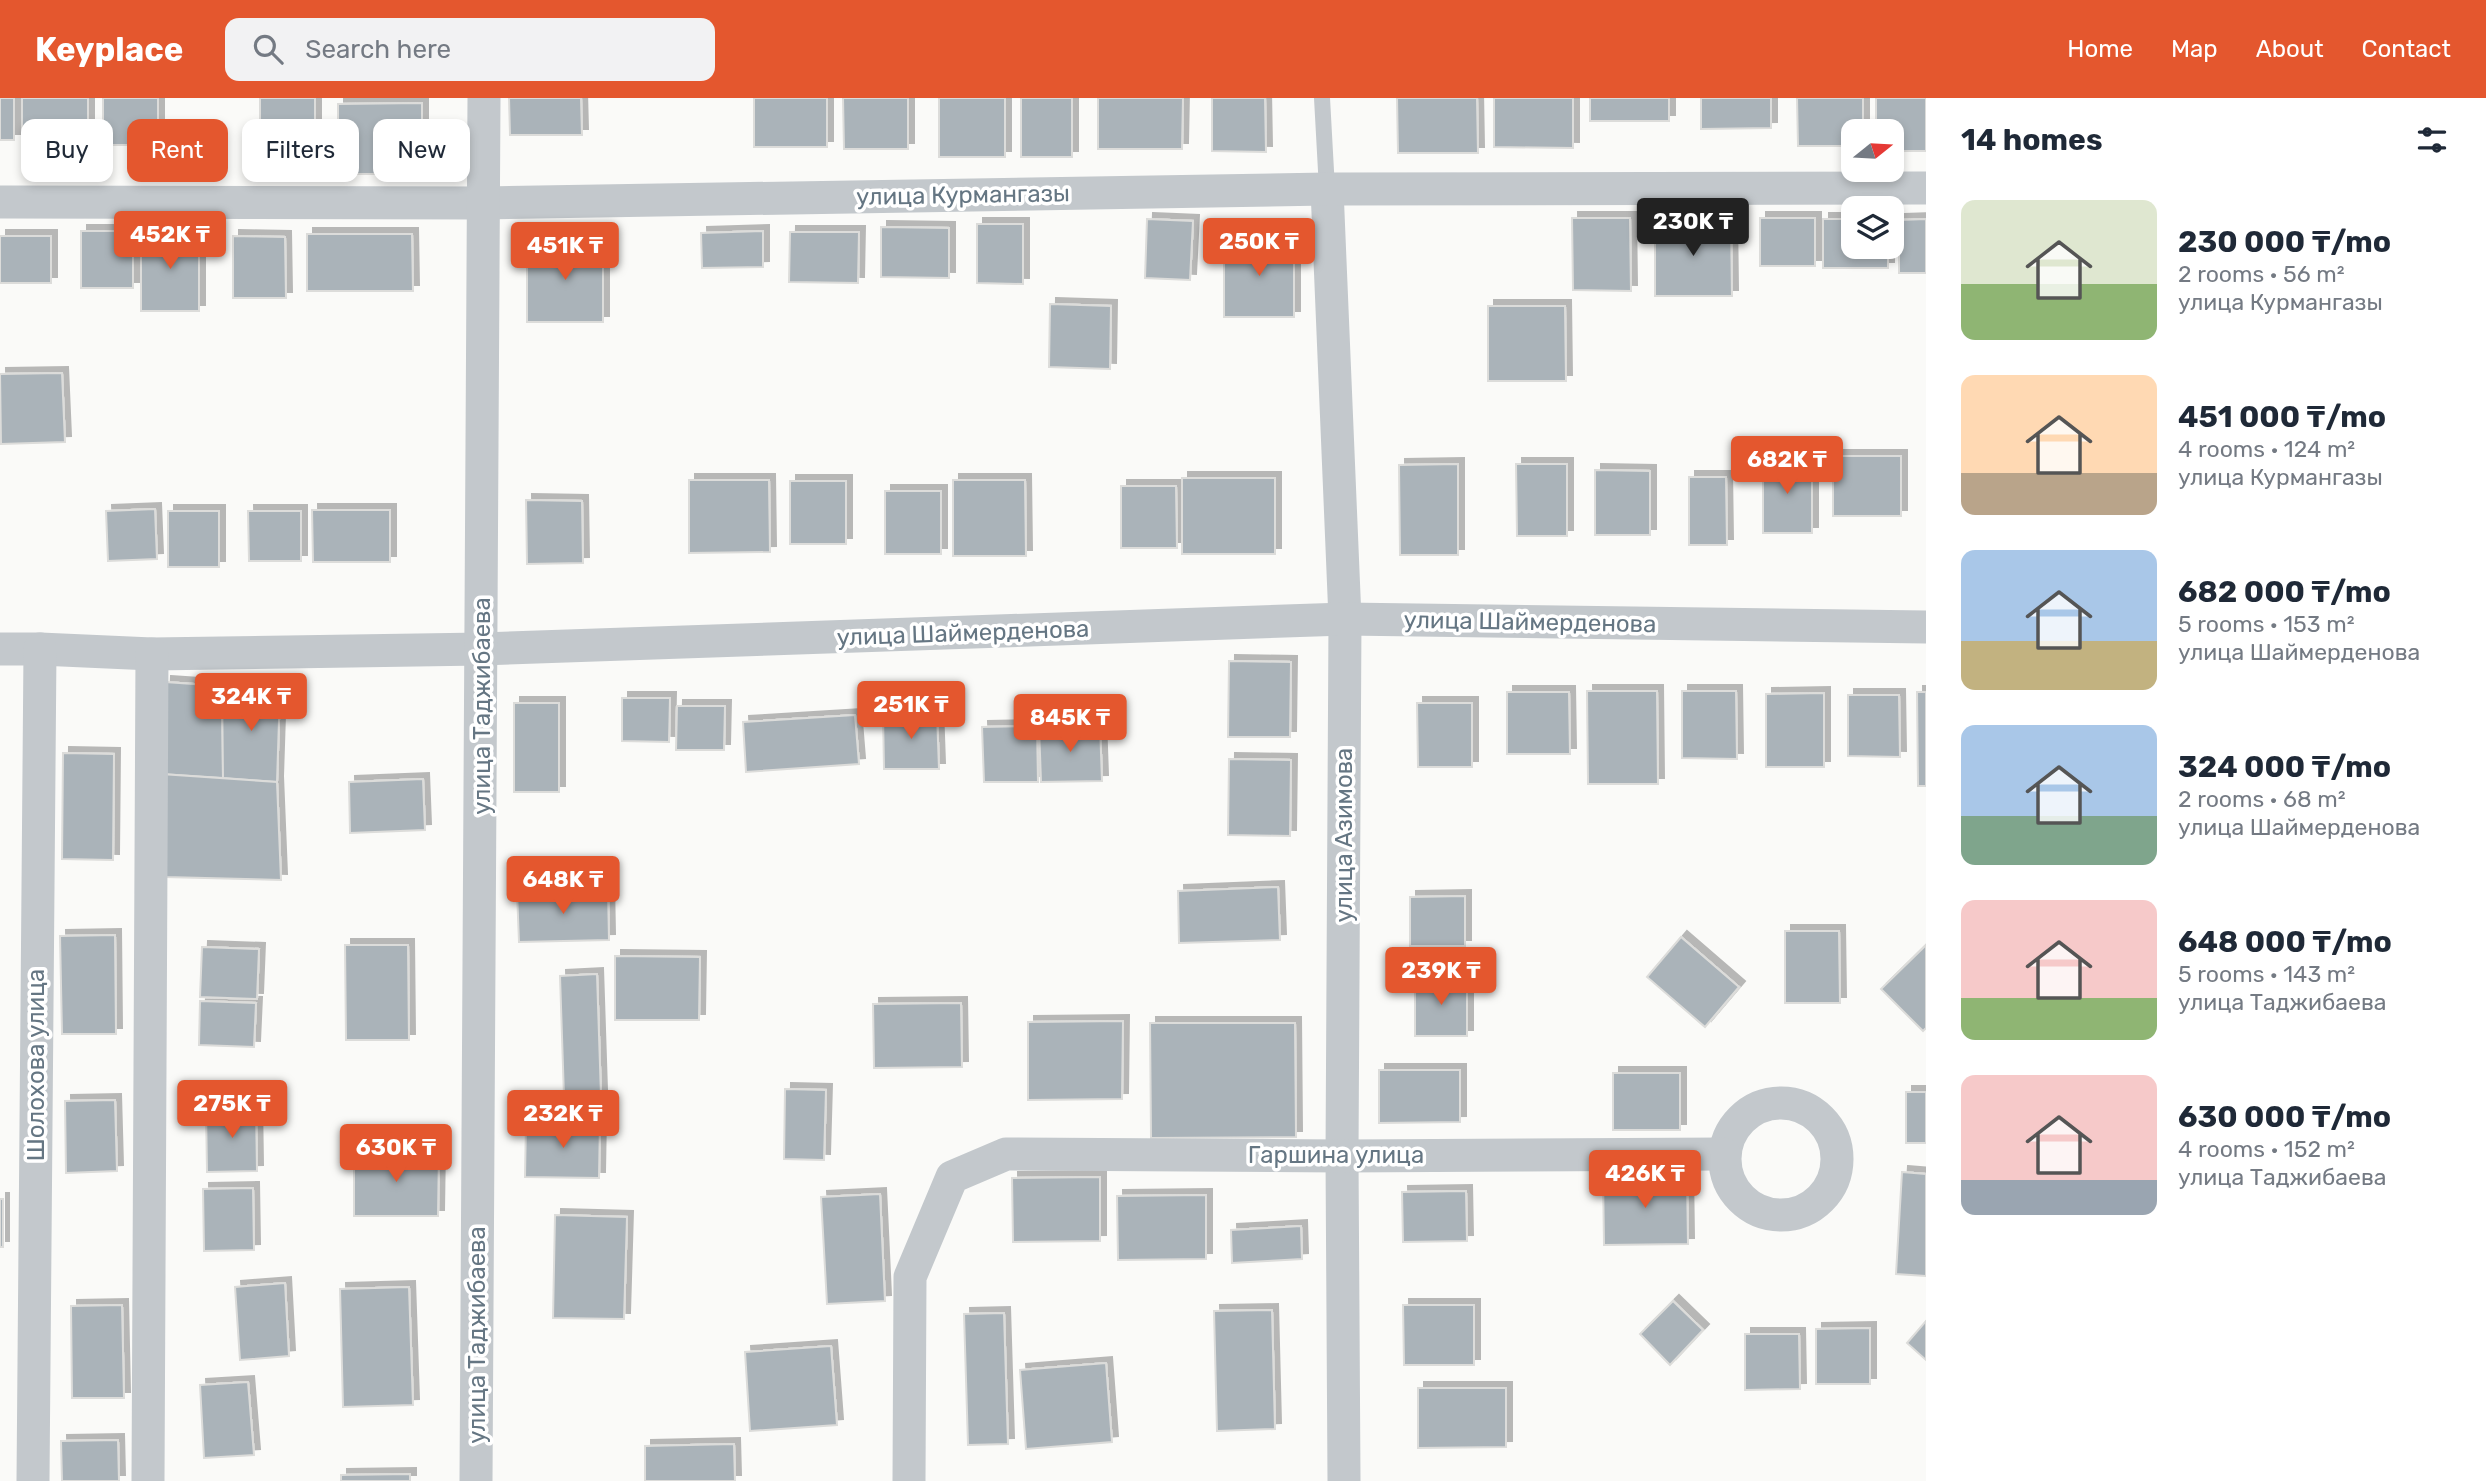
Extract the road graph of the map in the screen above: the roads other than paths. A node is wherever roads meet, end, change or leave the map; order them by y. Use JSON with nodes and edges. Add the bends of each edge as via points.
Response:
{"nodes":[{"id":1,"x":484,"y":98,"type":"edge"},
{"id":2,"x":1322,"y":98,"type":"edge"},
{"id":3,"x":1926,"y":188,"type":"edge"},
{"id":4,"x":1327,"y":189,"type":"junction"},
{"id":5,"x":0,"y":202,"type":"edge"},
{"id":6,"x":485,"y":203,"type":"junction"},
{"id":7,"x":1345,"y":619,"type":"junction"},
{"id":8,"x":1926,"y":628,"type":"edge"},
{"id":9,"x":0,"y":649,"type":"edge"},
{"id":10,"x":40,"y":649,"type":"junction"},
{"id":11,"x":482,"y":649,"type":"junction"},
{"id":12,"x":152,"y":654,"type":"junction"},
{"id":13,"x":1724,"y":1154,"type":"dead end"},
{"id":14,"x":1342,"y":1156,"type":"junction"},
{"id":15,"x":33,"y":1481,"type":"edge"},
{"id":16,"x":148,"y":1481,"type":"edge"},
{"id":17,"x":476,"y":1481,"type":"edge"},
{"id":18,"x":909,"y":1481,"type":"edge"},
{"id":19,"x":1344,"y":1481,"type":"edge"}],
"edges":[{"from":1,"to":6,"type":"street","name":"улица Таджибаева"},
{"from":2,"to":4,"type":"lane"},
{"from":3,"to":4,"type":"street","name":"улица Курмангазы"},
{"from":4,"to":6,"type":"street","name":"улица Курмангазы"},
{"from":4,"to":7,"type":"street","name":"улица Азимова"},
{"from":5,"to":6,"type":"street","name":"улица Курмангазы"},
{"from":6,"to":11,"type":"street","name":"улица Таджибаева"},
{"from":7,"to":8,"type":"street","name":"улица Шаймерденова"},
{"from":7,"to":11,"type":"street","name":"улица Шаймерденова"},
{"from":7,"to":14,"type":"street","name":"улица Азимова"},
{"from":9,"to":10,"type":"street","name":"улица Шаймерденова"},
{"from":10,"to":12,"type":"street","name":"улица Шаймерденова"},
{"from":10,"to":15,"type":"street","name":"Шолохова улица"},
{"from":11,"to":12,"type":"street","name":"улица Шаймерденова"},
{"from":11,"to":17,"type":"street","name":"улица Таджибаева"},
{"from":12,"to":16,"type":"street"},
{"from":13,"to":14,"type":"street","name":"Гаршина улица"},
{"from":14,"to":18,"type":"street","name":"Гаршина улица","via":[[1006,1154],[952,1177],[910,1277]]},
{"from":14,"to":19,"type":"street","name":"улица Азимова"}]}
